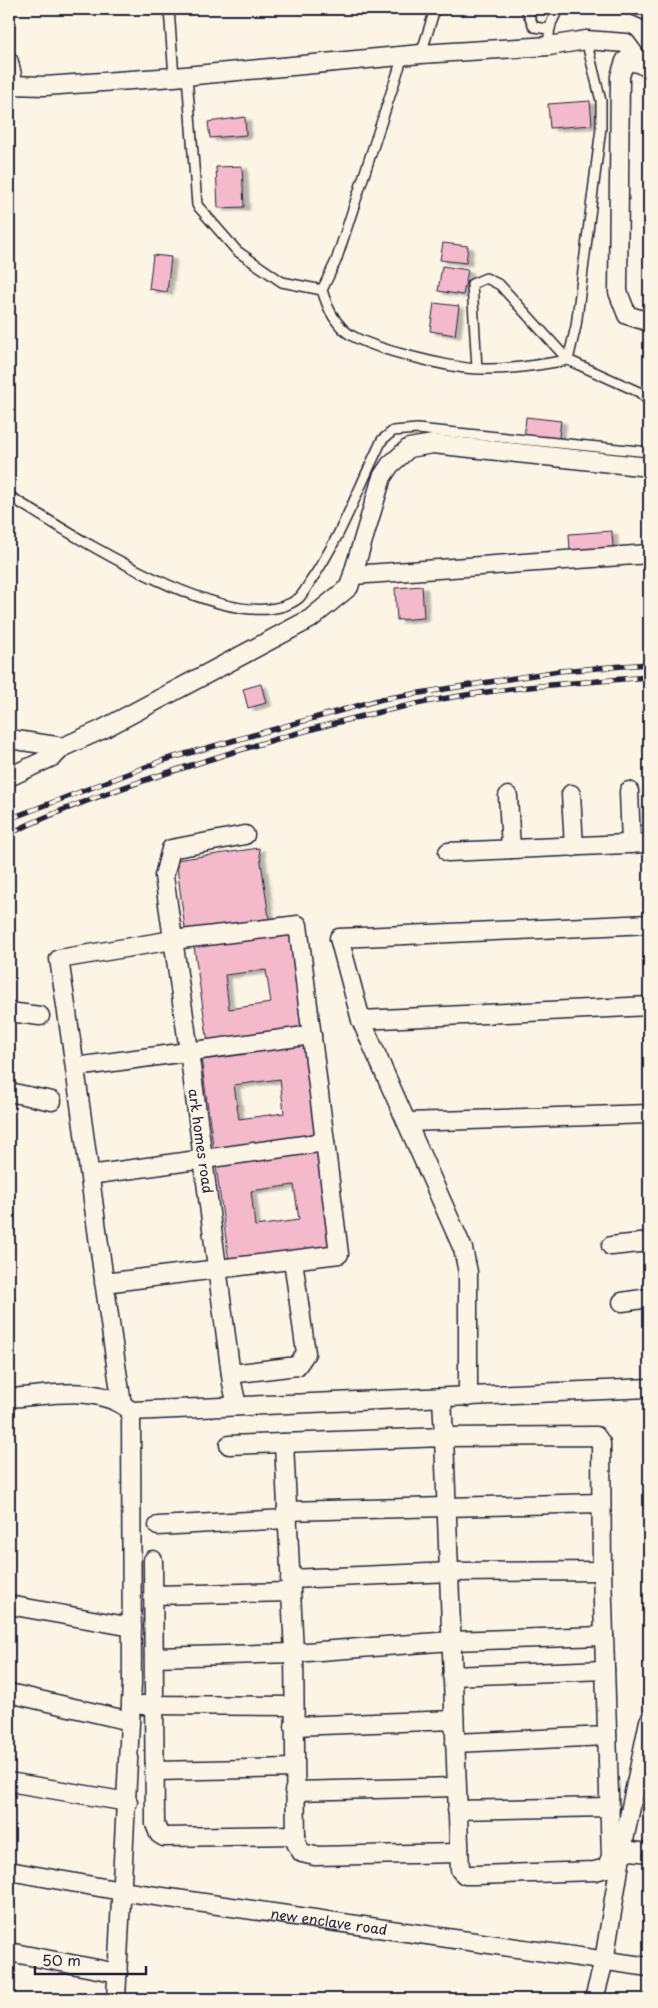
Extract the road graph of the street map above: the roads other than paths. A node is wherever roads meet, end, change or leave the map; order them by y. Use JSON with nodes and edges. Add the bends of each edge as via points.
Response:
{"nodes":[{"id":1,"x":169,"y":9,"type":"edge"},
{"id":2,"x":435,"y":9,"type":"edge"},
{"id":3,"x":526,"y":9,"type":"edge"},
{"id":4,"x":560,"y":9,"type":"edge"},
{"id":5,"x":631,"y":9,"type":"edge"},
{"id":6,"x":649,"y":16,"type":"edge"},
{"id":7,"x":549,"y":37,"type":"junction"},
{"id":8,"x":586,"y":40,"type":"junction"},
{"id":9,"x":421,"y":54,"type":"junction"},
{"id":10,"x":403,"y":56,"type":"junction"},
{"id":11,"x":9,"y":62,"type":"edge"},
{"id":12,"x":646,"y":64,"type":"edge"},
{"id":13,"x":181,"y":76,"type":"junction"},
{"id":14,"x":9,"y":85,"type":"edge"},
{"id":15,"x":322,"y":290,"type":"junction"},
{"id":16,"x":649,"y":322,"type":"edge"},
{"id":17,"x":568,"y":360,"type":"junction"},
{"id":18,"x":477,"y":369,"type":"junction"},
{"id":19,"x":649,"y":401,"type":"edge"},
{"id":20,"x":649,"y":452,"type":"edge"},
{"id":21,"x":649,"y":467,"type":"edge"},
{"id":22,"x":9,"y":496,"type":"edge"},
{"id":23,"x":649,"y":554,"type":"edge"},
{"id":24,"x":352,"y":575,"type":"junction"},
{"id":25,"x":9,"y":739,"type":"edge"},
{"id":26,"x":62,"y":747,"type":"junction"},
{"id":27,"x":9,"y":777,"type":"edge"},
{"id":28,"x":629,"y":791,"type":"dead end"},
{"id":29,"x":571,"y":794,"type":"dead end"},
{"id":30,"x":508,"y":796,"type":"dead end"},
{"id":31,"x":245,"y":835,"type":"dead end"},
{"id":32,"x":649,"y":843,"type":"edge"},
{"id":33,"x":632,"y":844,"type":"junction"},
{"id":34,"x":574,"y":847,"type":"junction"},
{"id":35,"x":511,"y":849,"type":"junction"},
{"id":36,"x":448,"y":852,"type":"dead end"},
{"id":37,"x":649,"y":924,"type":"edge"},
{"id":38,"x":173,"y":940,"type":"junction"},
{"id":39,"x":649,"y":1006,"type":"edge"},
{"id":40,"x":9,"y":1012,"type":"edge"},
{"id":41,"x":40,"y":1016,"type":"dead end"},
{"id":42,"x":361,"y":1020,"type":"junction"},
{"id":43,"x":312,"y":1034,"type":"junction"},
{"id":44,"x":189,"y":1051,"type":"junction"},
{"id":45,"x":76,"y":1067,"type":"junction"},
{"id":46,"x":9,"y":1092,"type":"edge"},
{"id":47,"x":52,"y":1100,"type":"dead end"},
{"id":48,"x":649,"y":1114,"type":"edge"},
{"id":49,"x":408,"y":1122,"type":"junction"},
{"id":50,"x":325,"y":1142,"type":"junction"},
{"id":51,"x":203,"y":1157,"type":"junction"},
{"id":52,"x":90,"y":1175,"type":"junction"},
{"id":53,"x":649,"y":1244,"type":"edge"},
{"id":54,"x":611,"y":1246,"type":"dead end"},
{"id":55,"x":649,"y":1253,"type":"edge"},
{"id":56,"x":293,"y":1260,"type":"junction"},
{"id":57,"x":219,"y":1270,"type":"junction"},
{"id":58,"x":104,"y":1284,"type":"junction"},
{"id":59,"x":649,"y":1298,"type":"edge"},
{"id":60,"x":622,"y":1302,"type":"dead end"},
{"id":61,"x":231,"y":1374,"type":"junction"},
{"id":62,"x":649,"y":1388,"type":"edge"},
{"id":63,"x":468,"y":1397,"type":"junction"},
{"id":64,"x":9,"y":1398,"type":"edge"},
{"id":65,"x":442,"y":1398,"type":"junction"},
{"id":66,"x":237,"y":1406,"type":"junction"},
{"id":67,"x":126,"y":1408,"type":"junction"},
{"id":68,"x":444,"y":1437,"type":"junction"},
{"id":69,"x":284,"y":1443,"type":"junction"},
{"id":70,"x":229,"y":1444,"type":"dead end"},
{"id":71,"x":601,"y":1503,"type":"junction"},
{"id":72,"x":448,"y":1505,"type":"junction"},
{"id":73,"x":287,"y":1515,"type":"junction"},
{"id":74,"x":158,"y":1526,"type":"dead end"},
{"id":75,"x":153,"y":1560,"type":"dead end"},
{"id":76,"x":602,"y":1571,"type":"junction"},
{"id":77,"x":451,"y":1572,"type":"junction"},
{"id":78,"x":290,"y":1586,"type":"junction"},
{"id":79,"x":154,"y":1595,"type":"junction"},
{"id":80,"x":9,"y":1604,"type":"edge"},
{"id":81,"x":132,"y":1627,"type":"junction"},
{"id":82,"x":604,"y":1636,"type":"junction"},
{"id":83,"x":451,"y":1641,"type":"junction"},
{"id":84,"x":294,"y":1653,"type":"junction"},
{"id":85,"x":154,"y":1658,"type":"junction"},
{"id":86,"x":605,"y":1670,"type":"junction"},
{"id":87,"x":452,"y":1676,"type":"junction"},
{"id":88,"x":9,"y":1693,"type":"edge"},
{"id":89,"x":154,"y":1705,"type":"junction"},
{"id":90,"x":294,"y":1706,"type":"junction"},
{"id":91,"x":131,"y":1713,"type":"junction"},
{"id":92,"x":454,"y":1720,"type":"junction"},
{"id":93,"x":649,"y":1721,"type":"edge"},
{"id":94,"x":294,"y":1726,"type":"junction"},
{"id":95,"x":608,"y":1736,"type":"junction"},
{"id":96,"x":455,"y":1743,"type":"junction"},
{"id":97,"x":646,"y":1751,"type":"edge"},
{"id":98,"x":294,"y":1768,"type":"junction"},
{"id":99,"x":154,"y":1771,"type":"junction"},
{"id":100,"x":9,"y":1782,"type":"edge"},
{"id":101,"x":456,"y":1787,"type":"junction"},
{"id":102,"x":294,"y":1791,"type":"junction"},
{"id":103,"x":128,"y":1802,"type":"junction"},
{"id":104,"x":610,"y":1807,"type":"junction"},
{"id":105,"x":457,"y":1810,"type":"junction"},
{"id":106,"x":296,"y":1835,"type":"junction"},
{"id":107,"x":622,"y":1850,"type":"junction"},
{"id":108,"x":459,"y":1853,"type":"junction"},
{"id":109,"x":649,"y":1853,"type":"edge"},
{"id":110,"x":9,"y":1871,"type":"edge"},
{"id":111,"x":121,"y":1891,"type":"junction"},
{"id":112,"x":9,"y":1952,"type":"edge"},
{"id":113,"x":604,"y":1961,"type":"junction"},
{"id":114,"x":649,"y":1967,"type":"edge"},
{"id":115,"x":118,"y":1973,"type":"junction"},
{"id":116,"x":116,"y":1999,"type":"edge"},
{"id":117,"x":594,"y":1999,"type":"edge"}],
"edges":[{"from":1,"to":13,"type":"lane"},
{"from":2,"to":9,"type":"lane"},
{"from":3,"to":7,"type":"lane","via":[[534,27]]},
{"from":4,"to":7,"type":"lane","via":[[553,16]]},
{"from":5,"to":6,"type":"lane"},
{"from":7,"to":8,"type":"street"},
{"from":7,"to":9,"type":"street"},
{"from":8,"to":12,"type":"street","via":[[626,43]]},
{"from":8,"to":17,"type":"lane","via":[[601,101],[601,128],[576,326]]},
{"from":9,"to":10,"type":"street"},
{"from":10,"to":13,"type":"street"},
{"from":10,"to":15,"type":"lane","via":[[336,261]]},
{"from":11,"to":14,"type":"street","via":[[12,75]]},
{"from":12,"to":16,"type":"street","via":[[625,61],[620,76],[618,292],[627,315]]},
{"from":13,"to":14,"type":"street","via":[[45,86]]},
{"from":13,"to":15,"type":"lane","via":[[197,205],[237,251],[282,282]]},
{"from":15,"to":18,"type":"lane","via":[[329,312],[346,332],[390,352]]},
{"from":17,"to":18,"type":"lane","via":[[516,369]]},
{"from":17,"to":18,"type":"lane","via":[[500,285],[486,278],[472,284]]},
{"from":17,"to":19,"type":"lane","via":[[639,392]]},
{"from":20,"to":22,"type":"lane","via":[[417,429],[393,431],[382,440],[324,563],[299,598],[278,608],[253,609],[196,596],[128,567]]},
{"from":21,"to":24,"type":"street","via":[[433,444],[409,448],[398,455],[382,477]]},
{"from":23,"to":24,"type":"street"},
{"from":24,"to":26,"type":"street","via":[[349,587],[310,619],[101,730]]},
{"from":25,"to":26,"type":"street"},
{"from":26,"to":27,"type":"street","via":[[54,756]]},
{"from":28,"to":33,"type":"street"},
{"from":29,"to":34,"type":"street"},
{"from":30,"to":35,"type":"street"},
{"from":31,"to":38,"type":"street","name":"ark homes road","via":[[171,849],[164,876]]},
{"from":32,"to":33,"type":"street"},
{"from":33,"to":34,"type":"street"},
{"from":34,"to":35,"type":"street"},
{"from":35,"to":36,"type":"street"},
{"from":37,"to":42,"type":"street","via":[[339,938]]},
{"from":38,"to":43,"type":"street","via":[[298,925]]},
{"from":38,"to":44,"type":"street","name":"ark homes road"},
{"from":38,"to":45,"type":"street","via":[[59,959]]},
{"from":39,"to":42,"type":"street"},
{"from":40,"to":41,"type":"street"},
{"from":42,"to":49,"type":"street"},
{"from":43,"to":44,"type":"street"},
{"from":43,"to":50,"type":"street"},
{"from":44,"to":45,"type":"street"},
{"from":44,"to":51,"type":"street","name":"ark homes road"},
{"from":45,"to":52,"type":"street"},
{"from":46,"to":47,"type":"street"},
{"from":48,"to":49,"type":"street"},
{"from":49,"to":63,"type":"street","via":[[454,1226],[468,1272]]},
{"from":50,"to":51,"type":"street"},
{"from":50,"to":56,"type":"street","via":[[339,1254]]},
{"from":51,"to":52,"type":"street"},
{"from":51,"to":57,"type":"street","name":"ark homes road"},
{"from":52,"to":58,"type":"street"},
{"from":53,"to":54,"type":"street"},
{"from":53,"to":55,"type":"street"},
{"from":56,"to":57,"type":"street"},
{"from":56,"to":61,"type":"street","via":[[306,1353],[297,1366]]},
{"from":57,"to":58,"type":"street"},
{"from":57,"to":61,"type":"street","name":"ark homes road"},
{"from":58,"to":67,"type":"street"},
{"from":59,"to":60,"type":"street"},
{"from":61,"to":66,"type":"street","name":"ark homes road"},
{"from":62,"to":63,"type":"street"},
{"from":63,"to":65,"type":"street"},
{"from":64,"to":67,"type":"street","via":[[94,1393]]},
{"from":65,"to":66,"type":"street"},
{"from":65,"to":68,"type":"street"},
{"from":66,"to":67,"type":"street"},
{"from":67,"to":81,"type":"street"},
{"from":68,"to":69,"type":"street"},
{"from":68,"to":71,"type":"street","via":[[596,1436],[601,1443]]},
{"from":68,"to":72,"type":"street"},
{"from":69,"to":70,"type":"street"},
{"from":69,"to":73,"type":"street"},
{"from":71,"to":72,"type":"street"},
{"from":71,"to":76,"type":"street"},
{"from":72,"to":73,"type":"street"},
{"from":72,"to":77,"type":"street"},
{"from":73,"to":74,"type":"street"},
{"from":73,"to":78,"type":"street"},
{"from":75,"to":79,"type":"street"},
{"from":76,"to":77,"type":"street"},
{"from":76,"to":82,"type":"street"},
{"from":77,"to":78,"type":"street"},
{"from":77,"to":83,"type":"street"},
{"from":78,"to":79,"type":"street"},
{"from":78,"to":84,"type":"street"},
{"from":79,"to":85,"type":"street"},
{"from":80,"to":81,"type":"street"},
{"from":81,"to":91,"type":"street"},
{"from":82,"to":83,"type":"street"},
{"from":82,"to":86,"type":"street"},
{"from":83,"to":84,"type":"street"},
{"from":83,"to":87,"type":"street"},
{"from":84,"to":85,"type":"street"},
{"from":84,"to":90,"type":"street"},
{"from":85,"to":89,"type":"street"},
{"from":86,"to":87,"type":"street"},
{"from":86,"to":95,"type":"street"},
{"from":87,"to":92,"type":"street"},
{"from":88,"to":91,"type":"street"},
{"from":89,"to":90,"type":"street"},
{"from":89,"to":91,"type":"street"},
{"from":89,"to":99,"type":"street"},
{"from":90,"to":94,"type":"street"},
{"from":91,"to":103,"type":"street"},
{"from":92,"to":94,"type":"street"},
{"from":92,"to":96,"type":"street"},
{"from":93,"to":97,"type":"street"},
{"from":94,"to":98,"type":"street"},
{"from":95,"to":96,"type":"street"},
{"from":95,"to":104,"type":"street"},
{"from":96,"to":101,"type":"street"},
{"from":97,"to":107,"type":"street"},
{"from":98,"to":99,"type":"street"},
{"from":98,"to":102,"type":"street"},
{"from":99,"to":106,"type":"street","via":[[155,1824],[164,1837]]},
{"from":100,"to":103,"type":"street"},
{"from":101,"to":102,"type":"street"},
{"from":101,"to":105,"type":"street"},
{"from":102,"to":106,"type":"street"},
{"from":103,"to":111,"type":"street"},
{"from":104,"to":105,"type":"street"},
{"from":104,"to":108,"type":"street","via":[[611,1857],[606,1868],[465,1875],[460,1870]]},
{"from":105,"to":108,"type":"street"},
{"from":106,"to":108,"type":"street","via":[[296,1843],[302,1853],[315,1856]]},
{"from":107,"to":109,"type":"street"},
{"from":107,"to":113,"type":"street"},
{"from":110,"to":111,"type":"street","name":"new enclave road"},
{"from":111,"to":113,"type":"street","name":"new enclave road"},
{"from":111,"to":115,"type":"street"},
{"from":112,"to":115,"type":"street"},
{"from":113,"to":114,"type":"street","name":"new enclave road"},
{"from":113,"to":117,"type":"street"},
{"from":115,"to":116,"type":"street"}]}
